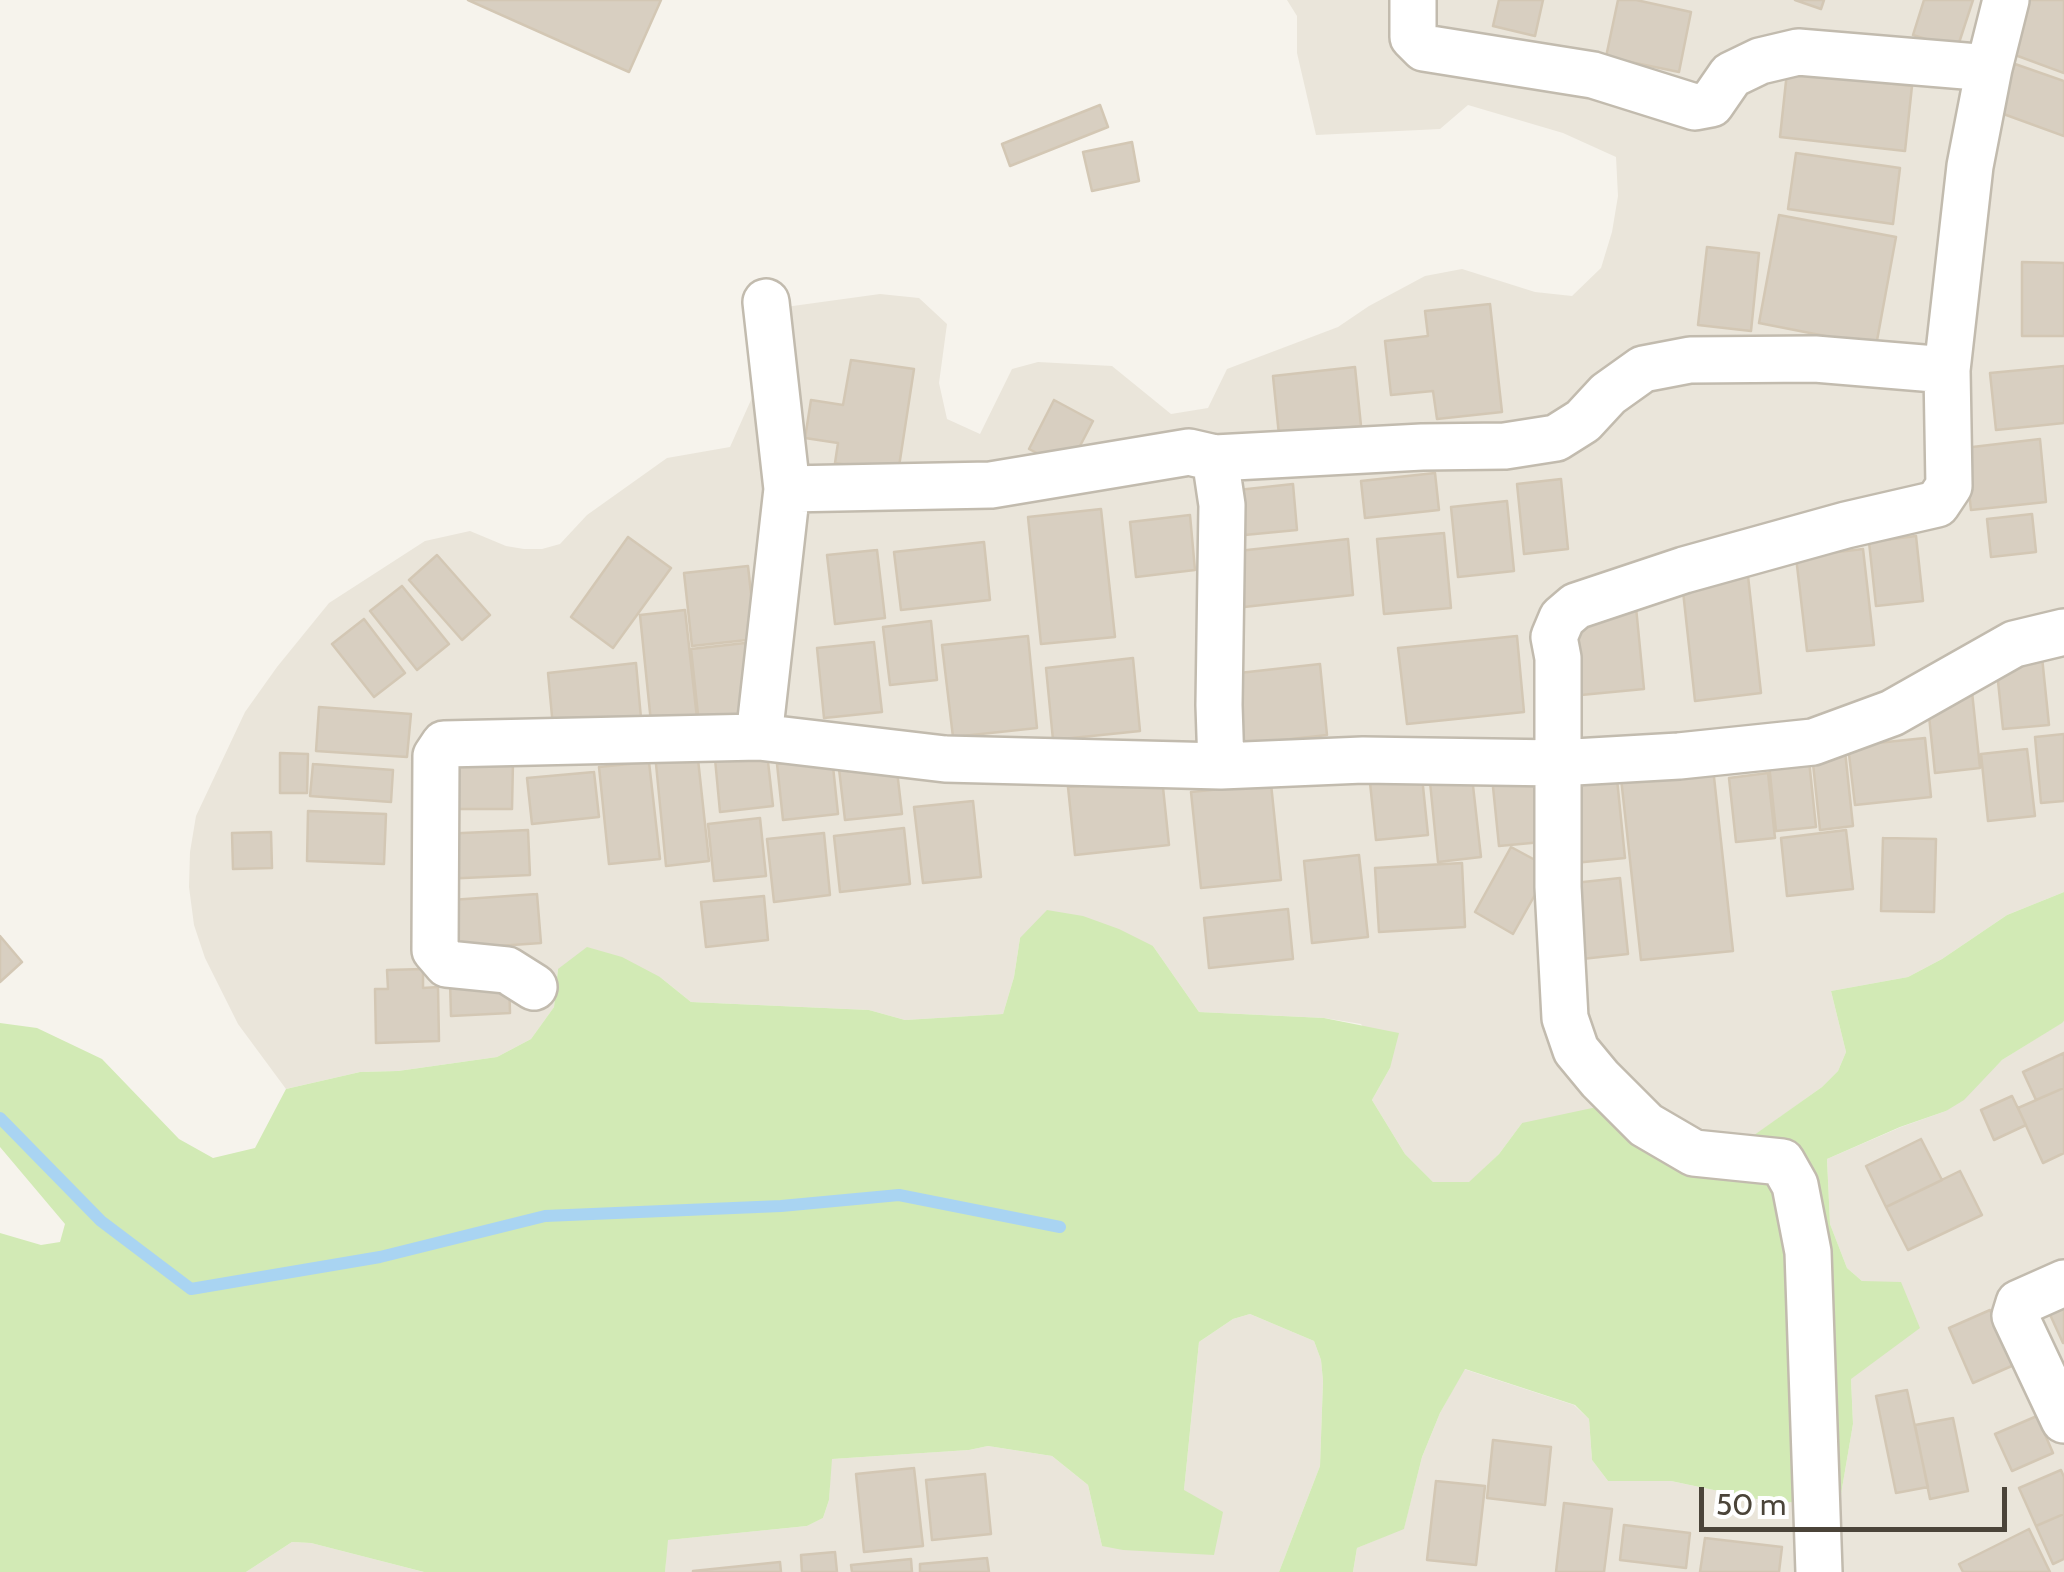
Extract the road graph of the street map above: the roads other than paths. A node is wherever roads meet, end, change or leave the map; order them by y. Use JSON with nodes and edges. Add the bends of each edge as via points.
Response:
{"nodes":[{"id":1,"x":1413,"y":0,"type":"edge"},
{"id":2,"x":2006,"y":0,"type":"edge"},
{"id":3,"x":1989,"y":68,"type":"junction"},
{"id":4,"x":766,"y":302,"type":"dead end"},
{"id":5,"x":1947,"y":370,"type":"junction"},
{"id":6,"x":1215,"y":458,"type":"junction"},
{"id":7,"x":787,"y":489,"type":"junction"},
{"id":8,"x":2064,"y":632,"type":"edge"},
{"id":9,"x":759,"y":737,"type":"junction"},
{"id":10,"x":1557,"y":763,"type":"junction"},
{"id":11,"x":1221,"y":766,"type":"junction"},
{"id":12,"x":534,"y":987,"type":"dead end"},
{"id":13,"x":2064,"y":1282,"type":"edge"},
{"id":14,"x":2064,"y":1420,"type":"edge"},
{"id":15,"x":1819,"y":1572,"type":"edge"}],
"edges":[{"from":1,"to":3,"type":"street","via":[[1413,37],[1424,48],[1593,75],[1694,106],[1711,104],[1730,75],[1798,52]]},
{"from":2,"to":3,"type":"street"},
{"from":3,"to":5,"type":"street","via":[[1970,166]]},
{"from":4,"to":7,"type":"street"},
{"from":5,"to":6,"type":"street","via":[[1814,359],[1690,360],[1643,370],[1556,438],[1505,446]]},
{"from":5,"to":10,"type":"street","via":[[1949,486],[1938,504],[1684,570],[1568,611],[1554,636]]},
{"from":6,"to":7,"type":"street","via":[[1189,452],[991,485]]},
{"from":6,"to":11,"type":"street","via":[[1222,505]]},
{"from":7,"to":9,"type":"street"},
{"from":8,"to":10,"type":"street","via":[[2014,644],[1892,714],[1813,742]]},
{"from":9,"to":11,"type":"street","via":[[945,758]]},
{"from":9,"to":12,"type":"street","via":[[444,744],[436,756],[435,950],[447,964],[507,970]]},
{"from":10,"to":11,"type":"street"},
{"from":10,"to":15,"type":"street","via":[[1565,1018],[1576,1050],[1646,1125],[1694,1153],[1782,1162],[1794,1185],[1808,1252]]},
{"from":13,"to":14,"type":"street","via":[[2020,1303],[2015,1316]]}]}
